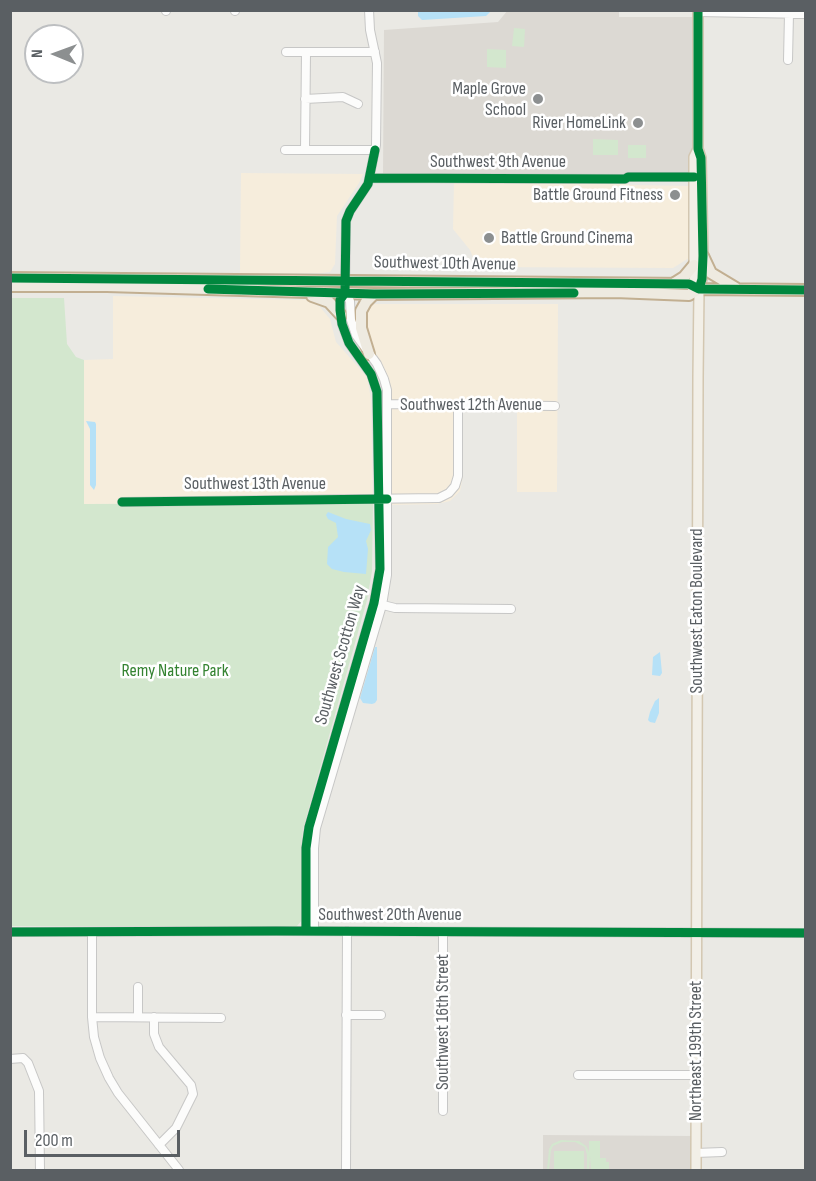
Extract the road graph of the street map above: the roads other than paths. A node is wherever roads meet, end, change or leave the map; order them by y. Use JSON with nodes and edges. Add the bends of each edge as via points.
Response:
{"nodes":[{"id":1,"x":369,"y":10,"type":"edge"},
{"id":2,"x":698,"y":11,"type":"edge"},
{"id":3,"x":789,"y":14,"type":"junction"},
{"id":4,"x":806,"y":14,"type":"edge"},
{"id":5,"x":286,"y":52,"type":"dead end"},
{"id":6,"x":375,"y":52,"type":"junction"},
{"id":7,"x":306,"y":53,"type":"junction"},
{"id":8,"x":788,"y":60,"type":"dead end"},
{"id":9,"x":306,"y":99,"type":"junction"},
{"id":10,"x":358,"y":104,"type":"dead end"},
{"id":11,"x":698,"y":149,"type":"junction"},
{"id":12,"x":285,"y":150,"type":"dead end"},
{"id":13,"x":305,"y":150,"type":"junction"},
{"id":14,"x":375,"y":150,"type":"junction"},
{"id":15,"x":370,"y":178,"type":"junction"},
{"id":16,"x":694,"y":180,"type":"junction"},
{"id":17,"x":702,"y":204,"type":"junction"},
{"id":18,"x":703,"y":256,"type":"junction"},
{"id":19,"x":694,"y":265,"type":"junction"},
{"id":20,"x":10,"y":278,"type":"edge"},
{"id":21,"x":345,"y":280,"type":"junction"},
{"id":22,"x":673,"y":284,"type":"junction"},
{"id":23,"x":10,"y":286,"type":"edge"},
{"id":24,"x":699,"y":289,"type":"junction"},
{"id":25,"x":739,"y":290,"type":"junction"},
{"id":26,"x":806,"y":290,"type":"edge"},
{"id":27,"x":300,"y":292,"type":"junction"},
{"id":28,"x":345,"y":293,"type":"junction"},
{"id":29,"x":374,"y":294,"type":"junction"},
{"id":30,"x":341,"y":315,"type":"junction"},
{"id":31,"x":369,"y":354,"type":"junction"},
{"id":32,"x":387,"y":405,"type":"junction"},
{"id":33,"x":458,"y":405,"type":"junction"},
{"id":34,"x":555,"y":406,"type":"dead end"},
{"id":35,"x":383,"y":499,"type":"junction"},
{"id":36,"x":122,"y":501,"type":"dead end"},
{"id":37,"x":378,"y":604,"type":"junction"},
{"id":38,"x":511,"y":609,"type":"dead end"},
{"id":39,"x":310,"y":931,"type":"junction"},
{"id":40,"x":347,"y":931,"type":"junction"},
{"id":41,"x":10,"y":932,"type":"edge"},
{"id":42,"x":92,"y":932,"type":"junction"},
{"id":43,"x":443,"y":932,"type":"junction"},
{"id":44,"x":697,"y":932,"type":"junction"},
{"id":45,"x":806,"y":933,"type":"edge"},
{"id":46,"x":138,"y":987,"type":"dead end"},
{"id":47,"x":346,"y":1015,"type":"junction"},
{"id":48,"x":381,"y":1015,"type":"dead end"},
{"id":49,"x":92,"y":1017,"type":"junction"},
{"id":50,"x":138,"y":1017,"type":"junction"},
{"id":51,"x":153,"y":1017,"type":"junction"},
{"id":52,"x":221,"y":1018,"type":"dead end"},
{"id":53,"x":10,"y":1059,"type":"edge"},
{"id":54,"x":578,"y":1075,"type":"dead end"},
{"id":55,"x":696,"y":1075,"type":"junction"},
{"id":56,"x":443,"y":1111,"type":"dead end"},
{"id":57,"x":159,"y":1145,"type":"junction"},
{"id":58,"x":722,"y":1152,"type":"dead end"},
{"id":59,"x":696,"y":1154,"type":"junction"},
{"id":60,"x":40,"y":1170,"type":"edge"},
{"id":61,"x":177,"y":1170,"type":"edge"},
{"id":62,"x":346,"y":1170,"type":"edge"},
{"id":63,"x":696,"y":1170,"type":"edge"}],
"edges":[{"from":1,"to":6,"type":"street","name":"Southwest Scotton Way"},
{"from":2,"to":3,"type":"street"},
{"from":2,"to":11,"type":"main road","name":"Southwest Eaton Boulevard"},
{"from":3,"to":4,"type":"street"},
{"from":3,"to":8,"type":"street"},
{"from":5,"to":7,"type":"street"},
{"from":6,"to":7,"type":"street"},
{"from":6,"to":14,"type":"street","name":"Southwest Scotton Way"},
{"from":7,"to":9,"type":"street"},
{"from":9,"to":10,"type":"street","via":[[343,97]]},
{"from":9,"to":13,"type":"street"},
{"from":11,"to":16,"type":"main road","name":"Southwest Eaton Boulevard","via":[[694,156]]},
{"from":11,"to":17,"type":"main road","name":"Southwest Eaton Boulevard"},
{"from":12,"to":13,"type":"street"},
{"from":13,"to":14,"type":"street"},
{"from":14,"to":15,"type":"street","name":"Southwest Scotton Way"},
{"from":15,"to":16,"type":"street","name":"Southwest 9th Avenue"},
{"from":15,"to":21,"type":"street","name":"Southwest Scotton Way","via":[[348,216]]},
{"from":16,"to":17,"type":"main road","via":[[698,181]]},
{"from":16,"to":19,"type":"main road","name":"Southwest Eaton Boulevard"},
{"from":17,"to":18,"type":"main road","name":"Southwest Eaton Boulevard"},
{"from":18,"to":24,"type":"main road","name":"Southwest Eaton Boulevard"},
{"from":18,"to":25,"type":"highway","via":[[711,273]]},
{"from":19,"to":22,"type":"highway"},
{"from":19,"to":24,"type":"main road","name":"Southwest Eaton Boulevard"},
{"from":20,"to":21,"type":"highway","name":"Southwest 10th Avenue"},
{"from":21,"to":22,"type":"highway","name":"Southwest 10th Avenue"},
{"from":21,"to":28,"type":"street","name":"Southwest Scotton Way"},
{"from":22,"to":24,"type":"highway","name":"Southwest 10th Avenue","via":[[689,284]]},
{"from":23,"to":27,"type":"highway","name":"Southwest 10th Avenue"},
{"from":24,"to":25,"type":"highway","name":"Southwest 10th Avenue"},
{"from":24,"to":29,"type":"highway","name":"Southwest 10th Avenue","via":[[689,295]]},
{"from":24,"to":44,"type":"main road","name":"Southwest Eaton Boulevard"},
{"from":25,"to":26,"type":"highway","name":"Southwest 10th Avenue"},
{"from":27,"to":28,"type":"highway","name":"Southwest 10th Avenue"},
{"from":27,"to":30,"type":"highway","via":[[325,300]]},
{"from":28,"to":29,"type":"highway","name":"Southwest 10th Avenue"},
{"from":28,"to":30,"type":"street","name":"Southwest Scotton Way","via":[[340,300]]},
{"from":28,"to":31,"type":"street","name":"Southwest Scotton Way","via":[[356,335]]},
{"from":29,"to":31,"type":"highway","via":[[361,311]]},
{"from":30,"to":35,"type":"street","name":"Southwest Scotton Way","via":[[349,343],[368,368],[377,392]]},
{"from":31,"to":32,"type":"street","name":"Southwest Scotton Way","via":[[384,379]]},
{"from":32,"to":33,"type":"street","name":"Southwest 12th Avenue"},
{"from":32,"to":35,"type":"street","name":"Southwest Scotton Way"},
{"from":33,"to":34,"type":"street","name":"Southwest 12th Avenue"},
{"from":33,"to":35,"type":"street","name":"Southwest 13th Avenue","via":[[458,476],[450,493],[439,498]]},
{"from":35,"to":36,"type":"street","name":"Southwest 13th Avenue"},
{"from":35,"to":37,"type":"street","name":"Southwest Scotton Way","via":[[387,575]]},
{"from":37,"to":38,"type":"street","via":[[395,608]]},
{"from":37,"to":39,"type":"street","name":"Southwest Scotton Way","via":[[323,792],[315,834]]},
{"from":39,"to":40,"type":"street","name":"Southwest 20th Avenue"},
{"from":39,"to":42,"type":"street","name":"Southwest 20th Avenue"},
{"from":40,"to":43,"type":"street","name":"Southwest 20th Avenue"},
{"from":40,"to":47,"type":"street"},
{"from":41,"to":42,"type":"street","name":"Southwest 20th Avenue"},
{"from":42,"to":49,"type":"street"},
{"from":43,"to":44,"type":"street","name":"Southwest 20th Avenue"},
{"from":43,"to":56,"type":"street","name":"Southwest 16th Street"},
{"from":44,"to":45,"type":"street","name":"Southwest 20th Avenue"},
{"from":44,"to":55,"type":"main road","name":"Northeast 199th Street"},
{"from":46,"to":50,"type":"street"},
{"from":47,"to":48,"type":"street"},
{"from":47,"to":62,"type":"street"},
{"from":49,"to":50,"type":"street"},
{"from":49,"to":57,"type":"street","via":[[96,1046],[109,1078]]},
{"from":50,"to":51,"type":"street"},
{"from":51,"to":52,"type":"street"},
{"from":51,"to":57,"type":"street","via":[[159,1047],[192,1091],[176,1128]]},
{"from":53,"to":60,"type":"street","via":[[24,1058],[39,1091]]},
{"from":54,"to":55,"type":"street"},
{"from":55,"to":59,"type":"main road","name":"Northeast 199th Street"},
{"from":57,"to":61,"type":"street"},
{"from":58,"to":59,"type":"street"},
{"from":59,"to":63,"type":"main road","name":"Northeast 199th Street"}]}
